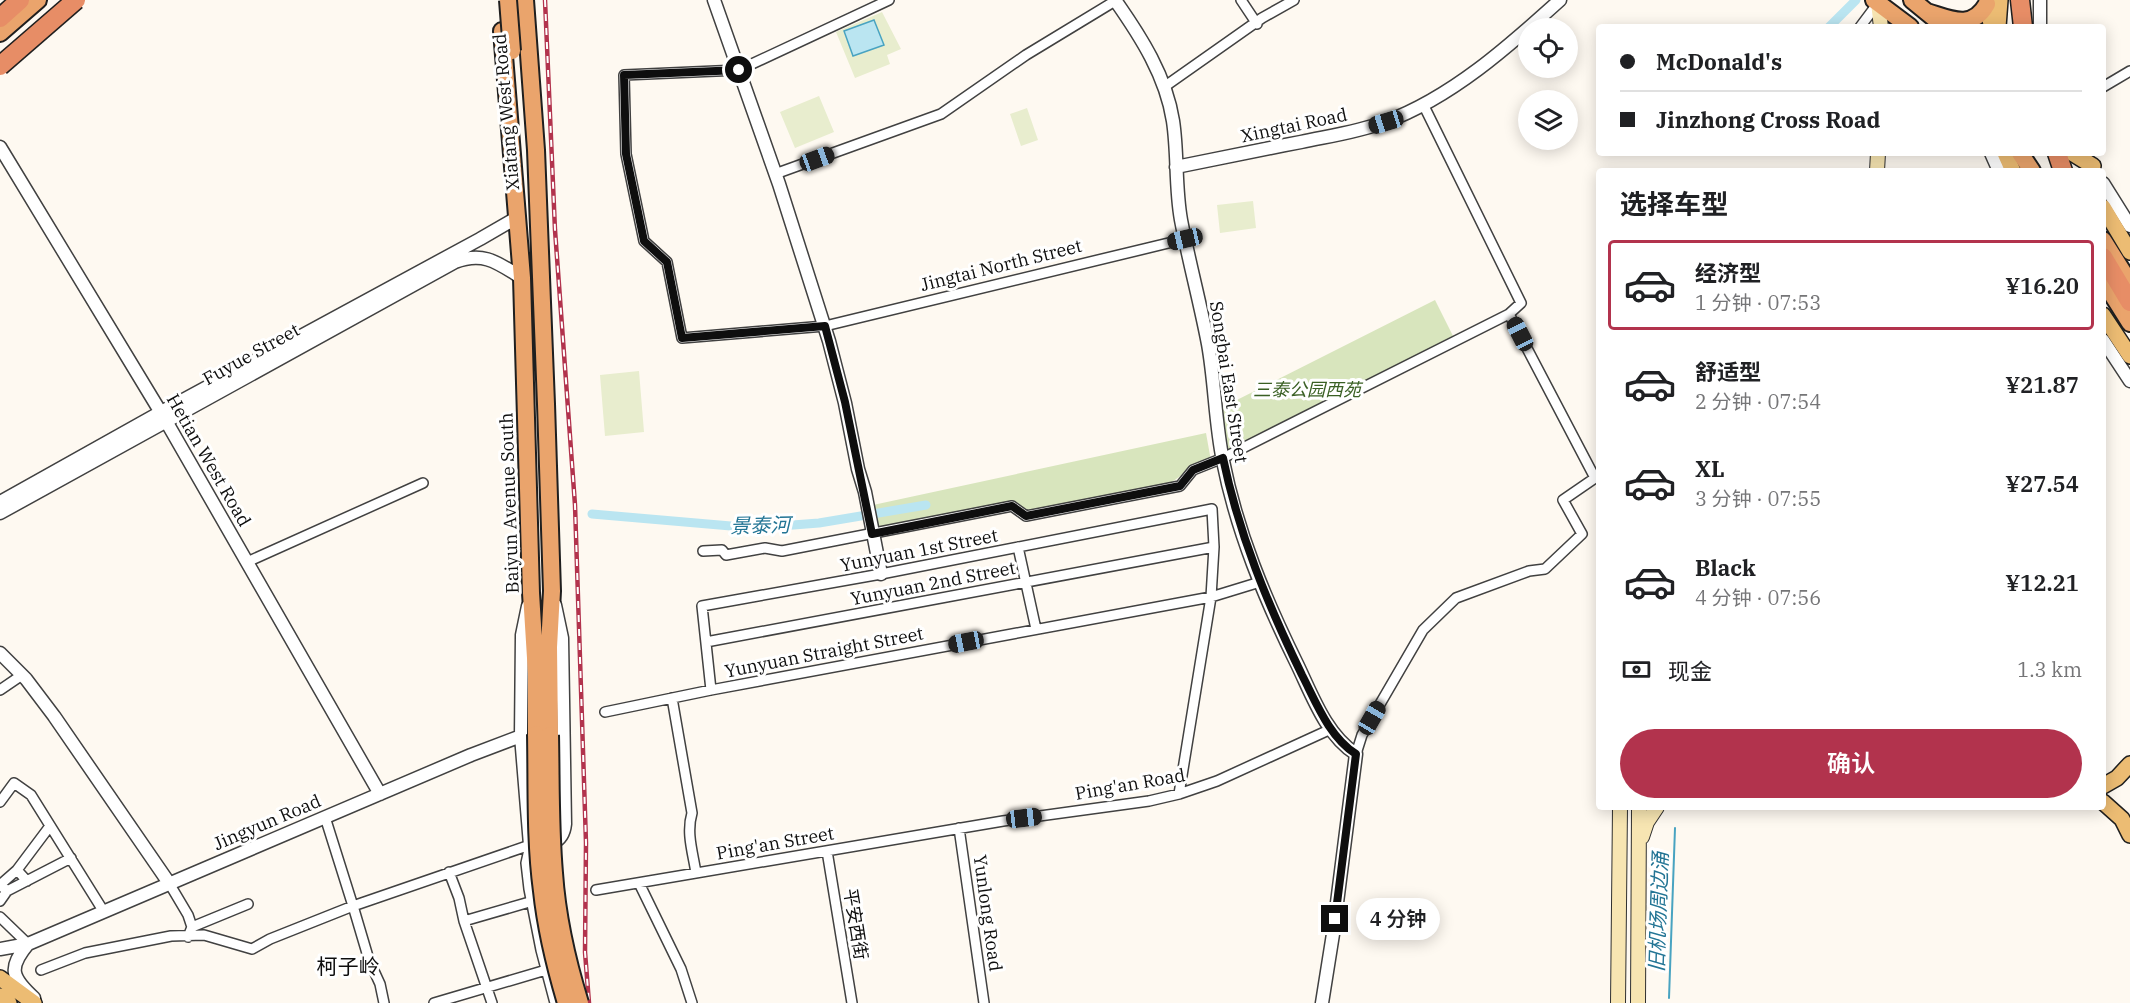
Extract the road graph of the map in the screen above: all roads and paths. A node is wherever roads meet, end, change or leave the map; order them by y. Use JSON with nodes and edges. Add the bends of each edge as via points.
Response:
{"nodes":[{"id":1,"x":14,"y":0,"type":"edge"},
{"id":2,"x":20,"y":0,"type":"edge"},
{"id":3,"x":38,"y":0,"type":"edge"},
{"id":4,"x":63,"y":0,"type":"edge"},
{"id":5,"x":76,"y":0,"type":"edge"},
{"id":6,"x":87,"y":0,"type":"edge"},
{"id":7,"x":500,"y":0,"type":"edge"},
{"id":8,"x":508,"y":0,"type":"edge"},
{"id":9,"x":516,"y":0,"type":"edge"},
{"id":10,"x":525,"y":0,"type":"edge"},
{"id":11,"x":714,"y":0,"type":"edge"},
{"id":12,"x":889,"y":0,"type":"edge"},
{"id":13,"x":1240,"y":0,"type":"edge"},
{"id":14,"x":1294,"y":0,"type":"edge"},
{"id":15,"x":1560,"y":0,"type":"edge"},
{"id":16,"x":1912,"y":0,"type":"edge"},
{"id":17,"x":2014,"y":0,"type":"edge"},
{"id":18,"x":2020,"y":0,"type":"edge"},
{"id":19,"x":2025,"y":0,"type":"edge"},
{"id":20,"x":2032,"y":0,"type":"edge"},
{"id":21,"x":2040,"y":0,"type":"edge"},
{"id":22,"x":1115,"y":1,"type":"edge"},
{"id":23,"x":1876,"y":2,"type":"edge"},
{"id":24,"x":1991,"y":2,"type":"edge"},
{"id":25,"x":0,"y":11,"type":"edge"},
{"id":26,"x":1927,"y":12,"type":"junction"},
{"id":27,"x":0,"y":18,"type":"edge"},
{"id":28,"x":1257,"y":24,"type":"junction"},
{"id":29,"x":1862,"y":24,"type":"edge"},
{"id":30,"x":1880,"y":24,"type":"edge"},
{"id":31,"x":1906,"y":24,"type":"edge"},
{"id":32,"x":1941,"y":24,"type":"edge"},
{"id":33,"x":1992,"y":24,"type":"edge"},
{"id":34,"x":1997,"y":24,"type":"edge"},
{"id":35,"x":2013,"y":24,"type":"edge"},
{"id":36,"x":2025,"y":24,"type":"edge"},
{"id":37,"x":2026,"y":24,"type":"edge"},
{"id":38,"x":2033,"y":24,"type":"edge"},
{"id":39,"x":2040,"y":24,"type":"edge"},
{"id":40,"x":37,"y":41,"type":"junction"},
{"id":41,"x":3,"y":45,"type":"edge"},
{"id":42,"x":516,"y":51,"type":"junction"},
{"id":43,"x":0,"y":66,"type":"edge"},
{"id":44,"x":739,"y":70,"type":"junction"},
{"id":45,"x":2130,"y":71,"type":"edge"},
{"id":46,"x":0,"y":75,"type":"edge"},
{"id":47,"x":2106,"y":85,"type":"edge"},
{"id":48,"x":1164,"y":87,"type":"junction"},
{"id":49,"x":1423,"y":104,"type":"junction"},
{"id":50,"x":0,"y":147,"type":"edge"},
{"id":51,"x":2075,"y":156,"type":"edge"},
{"id":52,"x":1176,"y":167,"type":"junction"},
{"id":53,"x":2089,"y":168,"type":"edge"},
{"id":54,"x":776,"y":174,"type":"junction"},
{"id":55,"x":2106,"y":188,"type":"edge"},
{"id":56,"x":2106,"y":212,"type":"edge"},
{"id":57,"x":518,"y":217,"type":"junction"},
{"id":58,"x":538,"y":221,"type":"junction"},
{"id":59,"x":2130,"y":226,"type":"edge"},
{"id":60,"x":1185,"y":239,"type":"junction"},
{"id":61,"x":2106,"y":245,"type":"edge"},
{"id":62,"x":2130,"y":252,"type":"edge"},
{"id":63,"x":2106,"y":262,"type":"edge"},
{"id":64,"x":522,"y":278,"type":"junction"},
{"id":65,"x":2130,"y":283,"type":"edge"},
{"id":66,"x":2106,"y":285,"type":"edge"},
{"id":67,"x":2130,"y":302,"type":"edge"},
{"id":68,"x":1509,"y":314,"type":"junction"},
{"id":69,"x":2106,"y":319,"type":"edge"},
{"id":70,"x":2130,"y":323,"type":"edge"},
{"id":71,"x":825,"y":326,"type":"junction"},
{"id":72,"x":2106,"y":345,"type":"edge"},
{"id":73,"x":2130,"y":356,"type":"edge"},
{"id":74,"x":2130,"y":381,"type":"edge"},
{"id":75,"x":163,"y":416,"type":"junction"},
{"id":76,"x":96,"y":454,"type":"junction"},
{"id":77,"x":1223,"y":458,"type":"junction"},
{"id":78,"x":423,"y":483,"type":"dead end"},
{"id":79,"x":0,"y":502,"type":"edge"},
{"id":80,"x":0,"y":513,"type":"edge"},
{"id":81,"x":872,"y":534,"type":"junction"},
{"id":82,"x":1018,"y":547,"type":"junction"},
{"id":83,"x":1214,"y":547,"type":"junction"},
{"id":84,"x":703,"y":551,"type":"dead end"},
{"id":85,"x":247,"y":562,"type":"junction"},
{"id":86,"x":881,"y":574,"type":"junction"},
{"id":87,"x":1260,"y":582,"type":"junction"},
{"id":88,"x":1026,"y":583,"type":"junction"},
{"id":89,"x":552,"y":591,"type":"junction"},
{"id":90,"x":1211,"y":597,"type":"junction"},
{"id":91,"x":1036,"y":629,"type":"junction"},
{"id":92,"x":706,"y":642,"type":"junction"},
{"id":93,"x":0,"y":653,"type":"edge"},
{"id":94,"x":22,"y":675,"type":"junction"},
{"id":95,"x":0,"y":690,"type":"edge"},
{"id":96,"x":711,"y":690,"type":"junction"},
{"id":97,"x":672,"y":698,"type":"junction"},
{"id":98,"x":605,"y":712,"type":"dead end"},
{"id":99,"x":1331,"y":729,"type":"junction"},
{"id":100,"x":536,"y":735,"type":"junction"},
{"id":101,"x":1356,"y":754,"type":"junction"},
{"id":102,"x":2130,"y":764,"type":"edge"},
{"id":103,"x":2106,"y":784,"type":"edge"},
{"id":104,"x":380,"y":794,"type":"junction"},
{"id":105,"x":1179,"y":794,"type":"junction"},
{"id":106,"x":0,"y":802,"type":"edge"},
{"id":107,"x":2106,"y":805,"type":"edge"},
{"id":108,"x":1620,"y":810,"type":"edge"},
{"id":109,"x":1639,"y":810,"type":"edge"},
{"id":110,"x":1655,"y":810,"type":"edge"},
{"id":111,"x":325,"y":818,"type":"junction"},
{"id":112,"x":50,"y":826,"type":"junction"},
{"id":113,"x":959,"y":828,"type":"junction"},
{"id":114,"x":1639,"y":833,"type":"junction"},
{"id":115,"x":1619,"y":834,"type":"junction"},
{"id":116,"x":2130,"y":835,"type":"edge"},
{"id":117,"x":530,"y":845,"type":"junction"},
{"id":118,"x":827,"y":851,"type":"junction"},
{"id":119,"x":1639,"y":851,"type":"junction"},
{"id":120,"x":71,"y":858,"type":"junction"},
{"id":121,"x":17,"y":870,"type":"junction"},
{"id":122,"x":449,"y":872,"type":"junction"},
{"id":123,"x":696,"y":873,"type":"junction"},
{"id":124,"x":27,"y":881,"type":"junction"},
{"id":125,"x":169,"y":883,"type":"junction"},
{"id":126,"x":639,"y":883,"type":"junction"},
{"id":127,"x":596,"y":890,"type":"dead end"},
{"id":128,"x":8,"y":891,"type":"junction"},
{"id":129,"x":570,"y":897,"type":"dead end"},
{"id":130,"x":0,"y":901,"type":"edge"},
{"id":131,"x":248,"y":904,"type":"dead end"},
{"id":132,"x":529,"y":904,"type":"junction"},
{"id":133,"x":353,"y":906,"type":"junction"},
{"id":134,"x":104,"y":912,"type":"junction"},
{"id":135,"x":0,"y":917,"type":"edge"},
{"id":136,"x":464,"y":921,"type":"junction"},
{"id":137,"x":192,"y":927,"type":"junction"},
{"id":138,"x":188,"y":937,"type":"junction"},
{"id":139,"x":0,"y":942,"type":"edge"},
{"id":140,"x":28,"y":944,"type":"junction"},
{"id":141,"x":0,"y":949,"type":"edge"},
{"id":142,"x":41,"y":970,"type":"dead end"},
{"id":143,"x":546,"y":970,"type":"junction"},
{"id":144,"x":0,"y":978,"type":"edge"},
{"id":145,"x":487,"y":987,"type":"junction"},
{"id":146,"x":0,"y":996,"type":"edge"},
{"id":147,"x":1640,"y":1001,"type":"edge"},
{"id":148,"x":9,"y":1003,"type":"edge"},
{"id":149,"x":34,"y":1003,"type":"edge"},
{"id":150,"x":39,"y":1003,"type":"edge"},
{"id":151,"x":384,"y":1003,"type":"edge"},
{"id":152,"x":434,"y":1003,"type":"edge"},
{"id":153,"x":492,"y":1003,"type":"edge"},
{"id":154,"x":555,"y":1003,"type":"edge"},
{"id":155,"x":566,"y":1003,"type":"edge"},
{"id":156,"x":580,"y":1003,"type":"edge"},
{"id":157,"x":692,"y":1003,"type":"edge"},
{"id":158,"x":852,"y":1003,"type":"edge"},
{"id":159,"x":984,"y":1003,"type":"edge"},
{"id":160,"x":1322,"y":1003,"type":"edge"},
{"id":161,"x":1618,"y":1003,"type":"edge"}],
"edges":[{"from":1,"to":25,"type":"main road"},
{"from":2,"to":27,"type":"highway"},
{"from":3,"to":41,"type":"highway"},
{"from":4,"to":41,"type":"highway"},
{"from":5,"to":43,"type":"highway","bridge":true},
{"from":6,"to":40,"type":"main road"},
{"from":7,"to":57,"type":"highway","name":"Baiyun Avenue South"},
{"from":8,"to":42,"type":"highway","name":"Xiatang West Road","bridge":true},
{"from":9,"to":42,"type":"highway","name":"Xiatang West Road"},
{"from":10,"to":58,"type":"highway","name":"Baiyun Avenue South"},
{"from":11,"to":44,"type":"street"},
{"from":12,"to":44,"type":"street"},
{"from":13,"to":28,"type":"street"},
{"from":14,"to":28,"type":"street"},
{"from":15,"to":49,"type":"street","name":"Xingtai Road","via":[[1489,60]]},
{"from":16,"to":26,"type":"highway"},
{"from":17,"to":35,"type":"main road"},
{"from":18,"to":36,"type":"highway"},
{"from":19,"to":37,"type":"main road"},
{"from":20,"to":38,"type":"highway"},
{"from":21,"to":39,"type":"street"},
{"from":22,"to":48,"type":"street","name":"Songbai East Street","via":[[1146,47]]},
{"from":22,"to":54,"type":"street","via":[[941,114]]},
{"from":23,"to":29,"type":"street"},
{"from":23,"to":30,"type":"main road"},
{"from":23,"to":31,"type":"highway"},
{"from":24,"to":26,"type":"highway","via":[[1969,21]]},
{"from":24,"to":33,"type":"main road"},
{"from":24,"to":34,"type":"main road"},
{"from":26,"to":32,"type":"highway"},
{"from":28,"to":48,"type":"street"},
{"from":40,"to":41,"type":"main road"},
{"from":40,"to":46,"type":"main road"},
{"from":42,"to":57,"type":"highway","name":"Xiatang West Road"},
{"from":42,"to":58,"type":"highway","name":"Xiatang West Road"},
{"from":44,"to":54,"type":"street"},
{"from":44,"to":71,"type":"street","name":"Jingtai North Street","via":[[624,75],[626,154],[644,241],[667,262],[682,338]]},
{"from":45,"to":47,"type":"street"},
{"from":48,"to":52,"type":"street","name":"Songbai East Street","via":[[1173,120]]},
{"from":49,"to":52,"type":"street","name":"Xingtai Road","via":[[1359,130]]},
{"from":49,"to":68,"type":"street","via":[[1521,303]]},
{"from":50,"to":75,"type":"street","name":"Hetian West Road"},
{"from":51,"to":53,"type":"main road"},
{"from":52,"to":60,"type":"street","name":"Songbai East Street"},
{"from":54,"to":71,"type":"street"},
{"from":55,"to":59,"type":"street"},
{"from":56,"to":62,"type":"main road"},
{"from":57,"to":64,"type":"highway","name":"Baiyun Avenue South"},
{"from":57,"to":75,"type":"street","name":"Fuyue Street"},
{"from":58,"to":89,"type":"highway","name":"Baiyun Avenue South"},
{"from":60,"to":71,"type":"street","name":"Jingtai North Street"},
{"from":60,"to":77,"type":"street","name":"Songbai East Street","via":[[1209,347]]},
{"from":61,"to":65,"type":"highway"},
{"from":63,"to":67,"type":"highway"},
{"from":64,"to":75,"type":"street","name":"Fuyue Street","via":[[480,256],[463,259]]},
{"from":64,"to":100,"type":"highway","name":"Baiyun Avenue South"},
{"from":66,"to":70,"type":"highway"},
{"from":68,"to":77,"type":"street"},
{"from":68,"to":101,"type":"street","via":[[1594,478],[1563,500],[1582,534],[1545,569],[1529,571],[1456,598],[1423,630],[1362,735]]},
{"from":69,"to":73,"type":"main road"},
{"from":71,"to":81,"type":"street"},
{"from":72,"to":74,"type":"street"},
{"from":75,"to":76,"type":"street","name":"Fuyue Street"},
{"from":75,"to":85,"type":"street","name":"Hetian West Road"},
{"from":76,"to":79,"type":"street","name":"Fuyue Street"},
{"from":76,"to":80,"type":"street","name":"Fuyue Street"},
{"from":77,"to":81,"type":"street","via":[[1193,470],[1180,486],[1026,516],[1012,506]]},
{"from":77,"to":87,"type":"street","name":"Songbai East Street","via":[[1235,511]]},
{"from":78,"to":85,"type":"street"},
{"from":81,"to":84,"type":"street","via":[[782,551],[765,548],[726,555],[722,550]]},
{"from":81,"to":86,"type":"street"},
{"from":82,"to":83,"type":"street","name":"Yunyuan 1st Street","via":[[1212,509]]},
{"from":82,"to":86,"type":"street","name":"Yunyuan 1st Street"},
{"from":82,"to":88,"type":"street"},
{"from":83,"to":88,"type":"street","name":"Yunyuan 2nd Street"},
{"from":83,"to":90,"type":"street"},
{"from":85,"to":104,"type":"street","name":"Hetian West Road"},
{"from":86,"to":92,"type":"street","name":"Yunyuan 1st Street","via":[[702,606]]},
{"from":87,"to":90,"type":"street","name":"Yunyuan Straight Street"},
{"from":87,"to":99,"type":"street","name":"Songbai East Street"},
{"from":88,"to":91,"type":"street"},
{"from":88,"to":92,"type":"street","name":"Yunyuan 2nd Street"},
{"from":89,"to":100,"type":"highway","name":"Baiyun Avenue South","via":[[549,647]]},
{"from":89,"to":117,"type":"street","via":[[562,638],[564,830],[558,841],[550,845]]},
{"from":90,"to":91,"type":"street","name":"Yunyuan Straight Street"},
{"from":90,"to":105,"type":"street"},
{"from":91,"to":96,"type":"street","name":"Yunyuan Straight Street"},
{"from":92,"to":96,"type":"street"},
{"from":93,"to":94,"type":"street"},
{"from":94,"to":95,"type":"street"},
{"from":94,"to":125,"type":"street"},
{"from":96,"to":97,"type":"street","name":"Yunyuan Straight Street"},
{"from":97,"to":98,"type":"street","name":"Yunyuan Straight Street"},
{"from":97,"to":123,"type":"street","via":[[692,813],[689,834]]},
{"from":99,"to":101,"type":"street","name":"Songbai East Street"},
{"from":99,"to":105,"type":"street","name":"Ping'an Road"},
{"from":100,"to":104,"type":"street","name":"Jingyun Road"},
{"from":100,"to":117,"type":"street"},
{"from":100,"to":155,"type":"highway","name":"Baiyun Avenue South","bridge":true,"via":[[542,890]]},
{"from":100,"to":156,"type":"highway","name":"Baiyun Avenue South","bridge":true,"via":[[567,955]]},
{"from":101,"to":160,"type":"street"},
{"from":102,"to":103,"type":"main road"},
{"from":104,"to":111,"type":"street","name":"Jingyun Road"},
{"from":105,"to":113,"type":"street","name":"Ping'an Road"},
{"from":106,"to":112,"type":"street","via":[[14,783],[31,795]]},
{"from":107,"to":116,"type":"main road","via":[[2122,819]]},
{"from":108,"to":115,"type":"main road"},
{"from":109,"to":114,"type":"main road"},
{"from":110,"to":119,"type":"main road","via":[[1643,831]]},
{"from":111,"to":125,"type":"street","name":"Jingyun Road"},
{"from":111,"to":133,"type":"street"},
{"from":112,"to":120,"type":"street"},
{"from":112,"to":121,"type":"street"},
{"from":113,"to":118,"type":"street","name":"Ping'an Street"},
{"from":113,"to":159,"type":"street","name":"Yunlong Road"},
{"from":114,"to":115,"type":"main road","via":[[1628,825]]},
{"from":114,"to":119,"type":"main road"},
{"from":115,"to":161,"type":"main road"},
{"from":117,"to":122,"type":"street"},
{"from":117,"to":132,"type":"street","via":[[526,863]]},
{"from":118,"to":123,"type":"street","name":"Ping'an Street"},
{"from":118,"to":158,"type":"street","name":"平安西街"},
{"from":119,"to":147,"type":"main road"},
{"from":120,"to":124,"type":"street"},
{"from":120,"to":134,"type":"street"},
{"from":121,"to":124,"type":"street"},
{"from":121,"to":128,"type":"street","via":[[0,885]]},
{"from":122,"to":133,"type":"street"},
{"from":122,"to":136,"type":"street"},
{"from":123,"to":126,"type":"street","name":"Ping'an Street"},
{"from":124,"to":128,"type":"street"},
{"from":125,"to":134,"type":"street","name":"Jingyun Road"},
{"from":125,"to":137,"type":"street"},
{"from":126,"to":127,"type":"street","name":"Ping'an Street"},
{"from":126,"to":157,"type":"street","via":[[681,969]]},
{"from":128,"to":130,"type":"street"},
{"from":129,"to":132,"type":"street"},
{"from":131,"to":137,"type":"street"},
{"from":132,"to":136,"type":"street"},
{"from":132,"to":143,"type":"street"},
{"from":133,"to":138,"type":"street","via":[[252,949],[204,935]]},
{"from":133,"to":151,"type":"street"},
{"from":134,"to":140,"type":"street","name":"Jingyun Road"},
{"from":135,"to":140,"type":"street"},
{"from":136,"to":145,"type":"street"},
{"from":137,"to":138,"type":"street"},
{"from":138,"to":142,"type":"street","via":[[162,938],[85,953]]},
{"from":139,"to":140,"type":"street"},
{"from":140,"to":141,"type":"street","name":"Jingyun Road"},
{"from":140,"to":150,"type":"street","via":[[18,956],[14,972]]},
{"from":143,"to":145,"type":"street"},
{"from":143,"to":154,"type":"street"},
{"from":144,"to":149,"type":"main road"},
{"from":145,"to":152,"type":"street"},
{"from":145,"to":153,"type":"street"},
{"from":146,"to":148,"type":"main road"}]}
